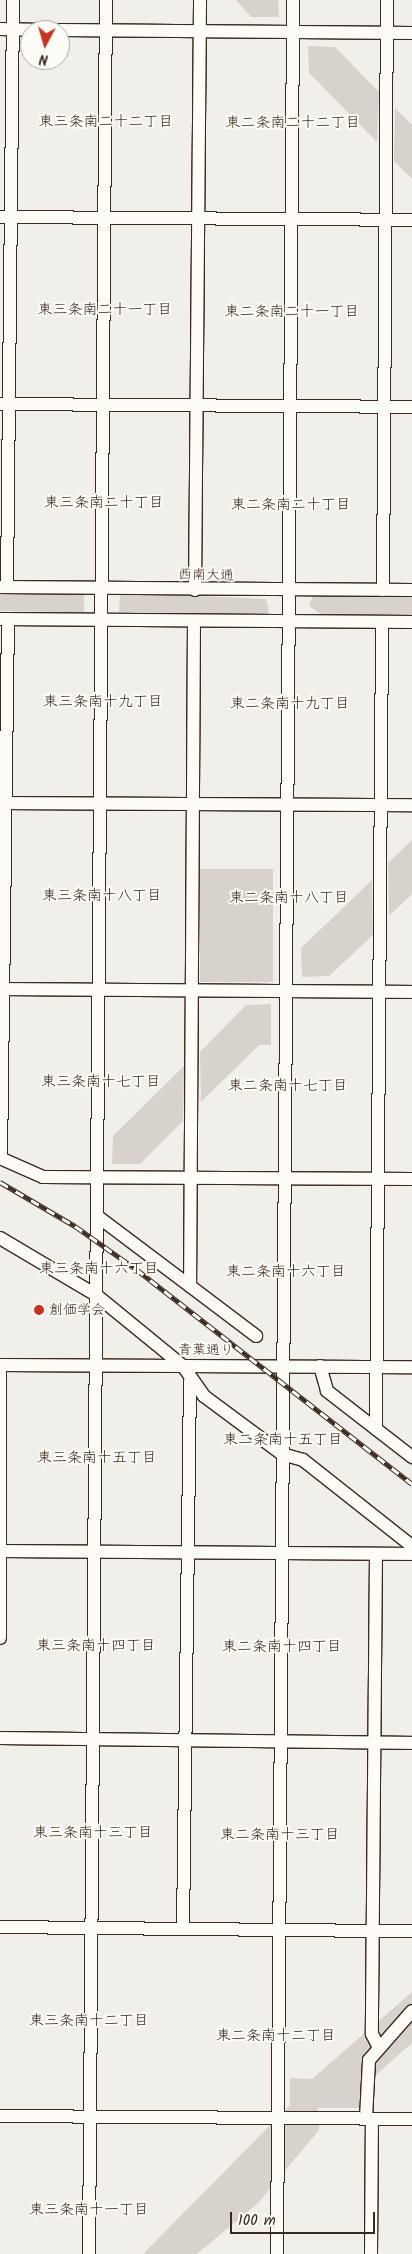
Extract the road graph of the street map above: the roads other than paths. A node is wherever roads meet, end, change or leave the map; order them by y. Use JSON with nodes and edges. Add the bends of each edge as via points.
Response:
{"nodes":[{"id":1,"x":13,"y":0,"type":"edge"},
{"id":2,"x":106,"y":0,"type":"edge"},
{"id":3,"x":200,"y":0,"type":"edge"},
{"id":4,"x":293,"y":0,"type":"edge"},
{"id":5,"x":387,"y":0,"type":"edge"},
{"id":6,"x":6,"y":29,"type":"edge"},
{"id":7,"x":20,"y":29,"type":"edge"},
{"id":8,"x":70,"y":30,"type":"edge"},
{"id":9,"x":106,"y":32,"type":"junction"},
{"id":10,"x":199,"y":32,"type":"junction"},
{"id":11,"x":387,"y":32,"type":"junction"},
{"id":12,"x":293,"y":33,"type":"junction"},
{"id":13,"x":412,"y":33,"type":"edge"},
{"id":14,"x":6,"y":217,"type":"edge"},
{"id":15,"x":199,"y":217,"type":"junction"},
{"id":16,"x":105,"y":218,"type":"junction"},
{"id":17,"x":292,"y":218,"type":"junction"},
{"id":18,"x":387,"y":220,"type":"junction"},
{"id":19,"x":412,"y":220,"type":"edge"},
{"id":20,"x":5,"y":404,"type":"edge"},
{"id":21,"x":104,"y":405,"type":"junction"},
{"id":22,"x":197,"y":405,"type":"junction"},
{"id":23,"x":290,"y":407,"type":"junction"},
{"id":24,"x":384,"y":407,"type":"junction"},
{"id":25,"x":412,"y":407,"type":"edge"},
{"id":26,"x":4,"y":587,"type":"edge"},
{"id":27,"x":102,"y":589,"type":"junction"},
{"id":28,"x":195,"y":590,"type":"junction"},
{"id":29,"x":289,"y":590,"type":"junction"},
{"id":30,"x":382,"y":590,"type":"junction"},
{"id":31,"x":412,"y":590,"type":"edge"},
{"id":32,"x":4,"y":619,"type":"edge"},
{"id":33,"x":101,"y":619,"type":"junction"},
{"id":34,"x":194,"y":621,"type":"junction"},
{"id":35,"x":288,"y":621,"type":"junction"},
{"id":36,"x":382,"y":622,"type":"junction"},
{"id":37,"x":412,"y":622,"type":"edge"},
{"id":38,"x":4,"y":803,"type":"edge"},
{"id":39,"x":100,"y":803,"type":"junction"},
{"id":40,"x":194,"y":804,"type":"junction"},
{"id":41,"x":288,"y":804,"type":"junction"},
{"id":42,"x":381,"y":805,"type":"junction"},
{"id":43,"x":412,"y":805,"type":"edge"},
{"id":44,"x":3,"y":989,"type":"edge"},
{"id":45,"x":100,"y":990,"type":"junction"},
{"id":46,"x":192,"y":991,"type":"junction"},
{"id":47,"x":286,"y":992,"type":"junction"},
{"id":48,"x":378,"y":992,"type":"junction"},
{"id":49,"x":412,"y":992,"type":"edge"},
{"id":50,"x":0,"y":1158,"type":"edge"},
{"id":51,"x":97,"y":1178,"type":"junction"},
{"id":52,"x":191,"y":1178,"type":"junction"},
{"id":53,"x":284,"y":1178,"type":"junction"},
{"id":54,"x":378,"y":1179,"type":"junction"},
{"id":55,"x":412,"y":1179,"type":"edge"},
{"id":56,"x":97,"y":1216,"type":"junction"},
{"id":57,"x":0,"y":1238,"type":"edge"},
{"id":58,"x":190,"y":1286,"type":"junction"},
{"id":59,"x":96,"y":1295,"type":"junction"},
{"id":60,"x":256,"y":1336,"type":"dead end"},
{"id":61,"x":0,"y":1364,"type":"edge"},
{"id":62,"x":96,"y":1364,"type":"junction"},
{"id":63,"x":284,"y":1365,"type":"junction"},
{"id":64,"x":183,"y":1366,"type":"junction"},
{"id":65,"x":320,"y":1366,"type":"junction"},
{"id":66,"x":376,"y":1367,"type":"junction"},
{"id":67,"x":412,"y":1367,"type":"edge"},
{"id":68,"x":190,"y":1381,"type":"junction"},
{"id":69,"x":376,"y":1429,"type":"junction"},
{"id":70,"x":282,"y":1454,"type":"junction"},
{"id":71,"x":412,"y":1457,"type":"edge"},
{"id":72,"x":412,"y":1546,"type":"edge"},
{"id":73,"x":0,"y":1551,"type":"edge"},
{"id":74,"x":94,"y":1552,"type":"junction"},
{"id":75,"x":188,"y":1552,"type":"junction"},
{"id":76,"x":280,"y":1553,"type":"junction"},
{"id":77,"x":376,"y":1554,"type":"junction"},
{"id":78,"x":412,"y":1554,"type":"edge"},
{"id":79,"x":0,"y":1638,"type":"edge"},
{"id":80,"x":0,"y":1738,"type":"edge"},
{"id":81,"x":93,"y":1741,"type":"junction"},
{"id":82,"x":185,"y":1742,"type":"junction"},
{"id":83,"x":280,"y":1742,"type":"junction"},
{"id":84,"x":412,"y":1742,"type":"edge"},
{"id":85,"x":373,"y":1743,"type":"junction"},
{"id":86,"x":0,"y":1928,"type":"edge"},
{"id":87,"x":91,"y":1928,"type":"junction"},
{"id":88,"x":183,"y":1929,"type":"junction"},
{"id":89,"x":279,"y":1930,"type":"junction"},
{"id":90,"x":372,"y":1930,"type":"junction"},
{"id":91,"x":412,"y":1931,"type":"edge"},
{"id":92,"x":412,"y":2011,"type":"edge"},
{"id":93,"x":379,"y":2048,"type":"junction"},
{"id":94,"x":0,"y":2116,"type":"edge"},
{"id":95,"x":90,"y":2116,"type":"junction"},
{"id":96,"x":278,"y":2118,"type":"junction"},
{"id":97,"x":369,"y":2118,"type":"junction"},
{"id":98,"x":412,"y":2119,"type":"edge"},
{"id":99,"x":89,"y":2254,"type":"edge"},
{"id":100,"x":277,"y":2254,"type":"edge"},
{"id":101,"x":371,"y":2254,"type":"edge"}],
"edges":[{"from":1,"to":6,"type":"street"},
{"from":2,"to":9,"type":"street"},
{"from":3,"to":10,"type":"street"},
{"from":4,"to":12,"type":"street"},
{"from":5,"to":11,"type":"street"},
{"from":6,"to":7,"type":"street"},
{"from":6,"to":14,"type":"street"},
{"from":8,"to":9,"type":"street"},
{"from":9,"to":10,"type":"street"},
{"from":9,"to":16,"type":"street"},
{"from":10,"to":12,"type":"street"},
{"from":10,"to":15,"type":"street"},
{"from":11,"to":12,"type":"street"},
{"from":11,"to":13,"type":"street"},
{"from":11,"to":18,"type":"street"},
{"from":12,"to":17,"type":"street"},
{"from":14,"to":16,"type":"street"},
{"from":14,"to":20,"type":"street"},
{"from":15,"to":16,"type":"street"},
{"from":15,"to":17,"type":"street"},
{"from":15,"to":22,"type":"street"},
{"from":16,"to":21,"type":"street"},
{"from":17,"to":18,"type":"street"},
{"from":17,"to":23,"type":"street"},
{"from":18,"to":19,"type":"street"},
{"from":18,"to":24,"type":"street"},
{"from":20,"to":21,"type":"street"},
{"from":20,"to":26,"type":"street"},
{"from":21,"to":22,"type":"street"},
{"from":21,"to":27,"type":"street"},
{"from":22,"to":23,"type":"street"},
{"from":22,"to":28,"type":"street"},
{"from":23,"to":24,"type":"street"},
{"from":23,"to":29,"type":"street"},
{"from":24,"to":25,"type":"street"},
{"from":24,"to":30,"type":"street"},
{"from":26,"to":27,"type":"street","name":"西南大通"},
{"from":27,"to":28,"type":"street","name":"西南大通"},
{"from":27,"to":33,"type":"street"},
{"from":28,"to":29,"type":"street","name":"西南大通"},
{"from":29,"to":30,"type":"street","name":"西南大通"},
{"from":29,"to":35,"type":"street"},
{"from":30,"to":31,"type":"street","name":"西南大通"},
{"from":32,"to":33,"type":"street"},
{"from":32,"to":38,"type":"street"},
{"from":33,"to":34,"type":"street"},
{"from":33,"to":39,"type":"street"},
{"from":34,"to":35,"type":"street"},
{"from":34,"to":40,"type":"street"},
{"from":35,"to":36,"type":"street"},
{"from":35,"to":41,"type":"street"},
{"from":36,"to":37,"type":"street"},
{"from":36,"to":42,"type":"street"},
{"from":38,"to":39,"type":"street"},
{"from":38,"to":44,"type":"street"},
{"from":39,"to":40,"type":"street"},
{"from":39,"to":45,"type":"street"},
{"from":40,"to":41,"type":"street"},
{"from":40,"to":46,"type":"street"},
{"from":41,"to":42,"type":"street"},
{"from":41,"to":47,"type":"street"},
{"from":42,"to":43,"type":"street"},
{"from":42,"to":48,"type":"street"},
{"from":44,"to":45,"type":"street"},
{"from":44,"to":50,"type":"street"},
{"from":45,"to":46,"type":"street"},
{"from":45,"to":51,"type":"street"},
{"from":46,"to":47,"type":"street"},
{"from":46,"to":52,"type":"street"},
{"from":47,"to":48,"type":"street"},
{"from":47,"to":53,"type":"street"},
{"from":48,"to":49,"type":"street"},
{"from":48,"to":54,"type":"street"},
{"from":50,"to":51,"type":"street","via":[[44,1177]]},
{"from":51,"to":52,"type":"street"},
{"from":51,"to":56,"type":"street"},
{"from":52,"to":53,"type":"street"},
{"from":52,"to":58,"type":"street"},
{"from":53,"to":54,"type":"street"},
{"from":53,"to":63,"type":"street"},
{"from":54,"to":55,"type":"street"},
{"from":54,"to":66,"type":"street"},
{"from":56,"to":58,"type":"street"},
{"from":56,"to":59,"type":"street"},
{"from":57,"to":59,"type":"street"},
{"from":58,"to":60,"type":"street"},
{"from":59,"to":62,"type":"street"},
{"from":59,"to":64,"type":"street"},
{"from":61,"to":62,"type":"street","name":"青葉通り"},
{"from":61,"to":73,"type":"street"},
{"from":62,"to":64,"type":"street","name":"青葉通り"},
{"from":62,"to":74,"type":"street"},
{"from":63,"to":64,"type":"street","name":"青葉通り"},
{"from":63,"to":65,"type":"street","name":"青葉通り"},
{"from":63,"to":70,"type":"street"},
{"from":64,"to":68,"type":"street"},
{"from":65,"to":66,"type":"street","name":"青葉通り"},
{"from":65,"to":69,"type":"street","via":[[327,1391]]},
{"from":66,"to":67,"type":"street","name":"青葉通り"},
{"from":66,"to":69,"type":"street"},
{"from":68,"to":70,"type":"street"},
{"from":68,"to":75,"type":"street"},
{"from":69,"to":71,"type":"street"},
{"from":70,"to":72,"type":"street","via":[[303,1460]]},
{"from":70,"to":76,"type":"street"},
{"from":73,"to":74,"type":"street"},
{"from":73,"to":79,"type":"street"},
{"from":74,"to":75,"type":"street"},
{"from":74,"to":81,"type":"street"},
{"from":75,"to":76,"type":"street"},
{"from":75,"to":82,"type":"street"},
{"from":76,"to":77,"type":"street"},
{"from":76,"to":83,"type":"street"},
{"from":77,"to":78,"type":"street"},
{"from":77,"to":85,"type":"street"},
{"from":80,"to":81,"type":"street"},
{"from":81,"to":82,"type":"street"},
{"from":81,"to":87,"type":"street"},
{"from":82,"to":83,"type":"street"},
{"from":82,"to":88,"type":"street"},
{"from":83,"to":85,"type":"street"},
{"from":83,"to":89,"type":"street"},
{"from":84,"to":85,"type":"street"},
{"from":85,"to":90,"type":"street"},
{"from":86,"to":87,"type":"street"},
{"from":87,"to":88,"type":"street"},
{"from":87,"to":95,"type":"street"},
{"from":88,"to":89,"type":"street"},
{"from":89,"to":90,"type":"street"},
{"from":89,"to":96,"type":"street"},
{"from":90,"to":91,"type":"street"},
{"from":90,"to":93,"type":"street","via":[[372,2034]]},
{"from":92,"to":93,"type":"street"},
{"from":93,"to":97,"type":"street","via":[[369,2060]]},
{"from":94,"to":95,"type":"street"},
{"from":95,"to":96,"type":"street"},
{"from":95,"to":99,"type":"street"},
{"from":96,"to":97,"type":"street"},
{"from":96,"to":100,"type":"street"},
{"from":97,"to":98,"type":"street"},
{"from":97,"to":101,"type":"street"}]}
